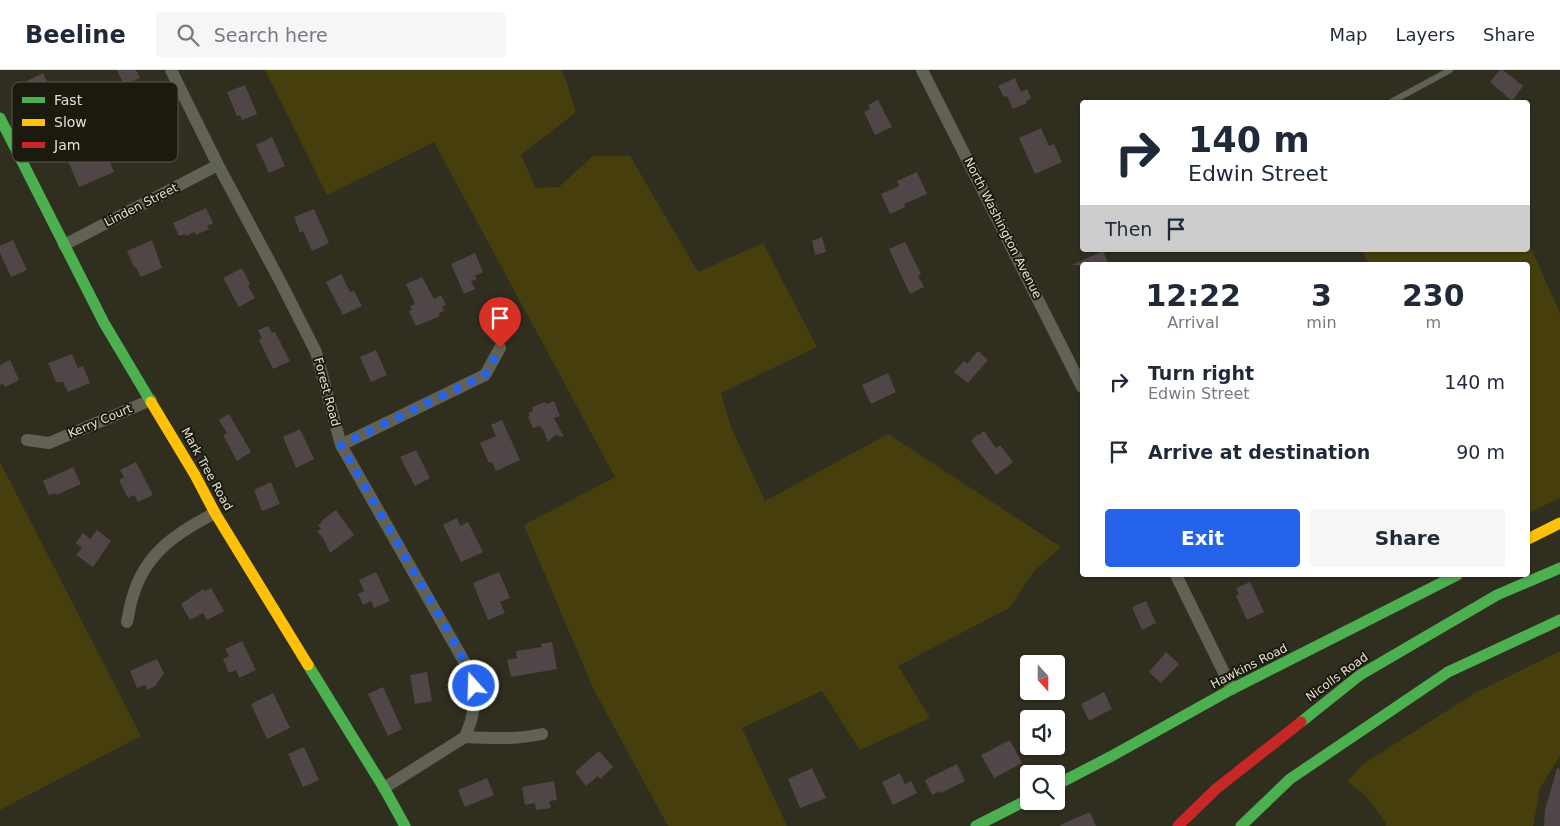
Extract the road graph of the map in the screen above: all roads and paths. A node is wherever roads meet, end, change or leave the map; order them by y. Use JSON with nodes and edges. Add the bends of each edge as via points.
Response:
{"nodes":[{"id":1,"x":172,"y":70,"type":"edge"},
{"id":2,"x":922,"y":70,"type":"edge"},
{"id":3,"x":1450,"y":70,"type":"edge"},
{"id":4,"x":178,"y":82,"type":"edge"},
{"id":5,"x":178,"y":82,"type":"edge"},
{"id":6,"x":1395,"y":100,"type":"edge"},
{"id":7,"x":1,"y":124,"type":"edge"},
{"id":8,"x":12,"y":144,"type":"edge"},
{"id":9,"x":22,"y":162,"type":"edge"},
{"id":10,"x":218,"y":165,"type":"junction"},
{"id":11,"x":64,"y":245,"type":"junction"},
{"id":12,"x":500,"y":348,"type":"dead end"},
{"id":13,"x":1080,"y":382,"type":"edge"},
{"id":14,"x":151,"y":400,"type":"junction"},
{"id":15,"x":27,"y":440,"type":"dead end"},
{"id":16,"x":341,"y":445,"type":"junction"},
{"id":17,"x":215,"y":513,"type":"junction"},
{"id":18,"x":1560,"y":523,"type":"edge"},
{"id":19,"x":1530,"y":538,"type":"edge"},
{"id":20,"x":1560,"y":568,"type":"edge"},
{"id":21,"x":1177,"y":577,"type":"edge"},
{"id":22,"x":1453,"y":577,"type":"edge"},
{"id":23,"x":1560,"y":620,"type":"edge"},
{"id":24,"x":127,"y":622,"type":"dead end"},
{"id":25,"x":1232,"y":689,"type":"junction"},
{"id":26,"x":542,"y":734,"type":"dead end"},
{"id":27,"x":465,"y":737,"type":"junction"},
{"id":28,"x":1065,"y":780,"type":"edge"},
{"id":29,"x":384,"y":788,"type":"junction"},
{"id":30,"x":1020,"y":804,"type":"edge"},
{"id":31,"x":405,"y":826,"type":"edge"},
{"id":32,"x":976,"y":826,"type":"edge"},
{"id":33,"x":1178,"y":826,"type":"edge"},
{"id":34,"x":1241,"y":826,"type":"edge"}],
"edges":[{"from":1,"to":4,"type":"street","name":"Forest Road"},
{"from":2,"to":13,"type":"street","name":"North Washington Avenue"},
{"from":3,"to":6,"type":"lane"},
{"from":5,"to":10,"type":"street","name":"Forest Road"},
{"from":7,"to":8,"type":"main road","name":"Mark Tree Road"},
{"from":9,"to":11,"type":"main road","name":"Mark Tree Road"},
{"from":10,"to":11,"type":"street","name":"Linden Street"},
{"from":10,"to":16,"type":"street","name":"Forest Road","via":[[316,352]]},
{"from":11,"to":14,"type":"main road","name":"Mark Tree Road"},
{"from":12,"to":16,"type":"street","via":[[485,375]]},
{"from":14,"to":15,"type":"street","name":"Kerry Court","via":[[49,443]]},
{"from":14,"to":17,"type":"main road","name":"Mark Tree Road"},
{"from":16,"to":27,"type":"street","name":"Forest Road","via":[[469,670],[475,703]]},
{"from":17,"to":24,"type":"street","via":[[191,525],[154,555],[133,594]]},
{"from":17,"to":29,"type":"main road","name":"Mark Tree Road"},
{"from":18,"to":19,"type":"main road"},
{"from":20,"to":33,"type":"main road","name":"Nicolls Road","via":[[1497,595],[1360,675],[1216,789]]},
{"from":21,"to":25,"type":"street"},
{"from":22,"to":25,"type":"main road","name":"Hawkins Road"},
{"from":23,"to":34,"type":"main road","via":[[1448,672],[1290,780]]},
{"from":25,"to":28,"type":"main road","name":"Hawkins Road"},
{"from":26,"to":27,"type":"street","via":[[509,739]]},
{"from":27,"to":29,"type":"street"},
{"from":29,"to":31,"type":"main road","name":"Mark Tree Road"},
{"from":30,"to":32,"type":"main road"}]}
